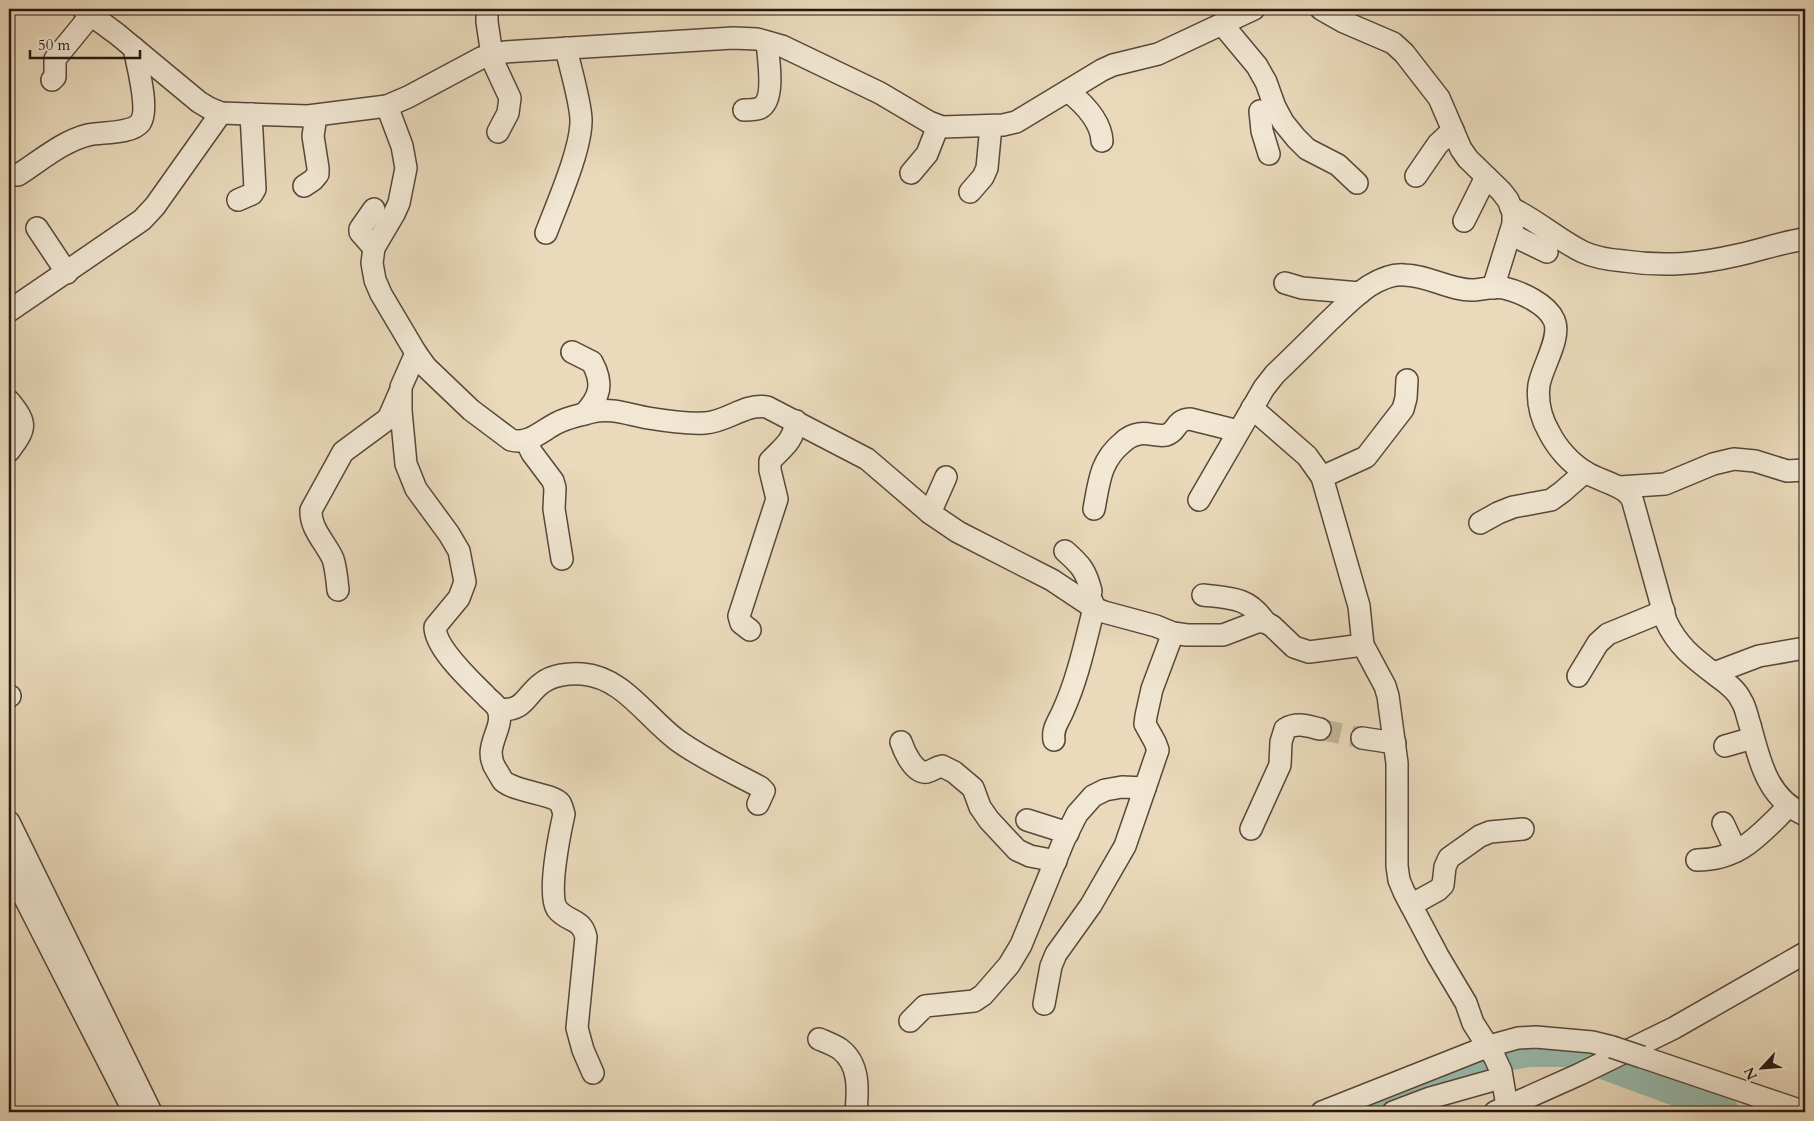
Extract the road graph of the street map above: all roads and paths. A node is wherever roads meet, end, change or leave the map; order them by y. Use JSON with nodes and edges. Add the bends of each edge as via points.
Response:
{"nodes":[{"id":1,"x":487,"y":9,"type":"edge"},
{"id":2,"x":1254,"y":9,"type":"edge"},
{"id":3,"x":1321,"y":9,"type":"edge"},
{"id":4,"x":87,"y":12,"type":"edge"},
{"id":5,"x":1222,"y":24,"type":"junction"},
{"id":6,"x":767,"y":42,"type":"junction"},
{"id":7,"x":134,"y":48,"type":"junction"},
{"id":8,"x":566,"y":48,"type":"junction"},
{"id":9,"x":491,"y":55,"type":"junction"},
{"id":10,"x":1264,"y":78,"type":"junction"},
{"id":11,"x":52,"y":80,"type":"dead end"},
{"id":12,"x":1068,"y":91,"type":"junction"},
{"id":13,"x":388,"y":106,"type":"junction"},
{"id":14,"x":744,"y":110,"type":"dead end"},
{"id":15,"x":221,"y":113,"type":"junction"},
{"id":16,"x":251,"y":114,"type":"junction"},
{"id":17,"x":316,"y":116,"type":"junction"},
{"id":18,"x":938,"y":126,"type":"junction"},
{"id":19,"x":991,"y":126,"type":"junction"},
{"id":20,"x":1453,"y":130,"type":"junction"},
{"id":21,"x":498,"y":132,"type":"dead end"},
{"id":22,"x":1102,"y":141,"type":"dead end"},
{"id":23,"x":1269,"y":154,"type":"dead end"},
{"id":24,"x":911,"y":173,"type":"dead end"},
{"id":25,"x":18,"y":175,"type":"dead end"},
{"id":26,"x":1416,"y":176,"type":"dead end"},
{"id":27,"x":1486,"y":177,"type":"junction"},
{"id":28,"x":1357,"y":182,"type":"dead end"},
{"id":29,"x":304,"y":186,"type":"dead end"},
{"id":30,"x":970,"y":192,"type":"dead end"},
{"id":31,"x":238,"y":200,"type":"dead end"},
{"id":32,"x":1512,"y":208,"type":"junction"},
{"id":33,"x":374,"y":209,"type":"dead end"},
{"id":34,"x":1464,"y":221,"type":"dead end"},
{"id":35,"x":37,"y":228,"type":"dead end"},
{"id":36,"x":546,"y":232,"type":"dead end"},
{"id":37,"x":1510,"y":234,"type":"junction"},
{"id":38,"x":1805,"y":239,"type":"edge"},
{"id":39,"x":374,"y":248,"type":"junction"},
{"id":40,"x":1547,"y":252,"type":"dead end"},
{"id":41,"x":67,"y":272,"type":"junction"},
{"id":42,"x":1284,"y":283,"type":"dead end"},
{"id":43,"x":1493,"y":288,"type":"junction"},
{"id":44,"x":1360,"y":293,"type":"junction"},
{"id":45,"x":9,"y":311,"type":"edge"},
{"id":46,"x":572,"y":352,"type":"dead end"},
{"id":47,"x":416,"y":353,"type":"junction"},
{"id":48,"x":1407,"y":380,"type":"dead end"},
{"id":49,"x":401,"y":387,"type":"junction"},
{"id":50,"x":9,"y":401,"type":"edge"},
{"id":51,"x":1252,"y":408,"type":"junction"},
{"id":52,"x":584,"y":414,"type":"junction"},
{"id":53,"x":796,"y":421,"type":"junction"},
{"id":54,"x":1238,"y":431,"type":"junction"},
{"id":55,"x":526,"y":440,"type":"junction"},
{"id":56,"x":9,"y":451,"type":"edge"},
{"id":57,"x":1805,"y":470,"type":"edge"},
{"id":58,"x":1585,"y":472,"type":"junction"},
{"id":59,"x":946,"y":477,"type":"dead end"},
{"id":60,"x":1322,"y":477,"type":"junction"},
{"id":61,"x":1620,"y":487,"type":"junction"},
{"id":62,"x":1199,"y":500,"type":"dead end"},
{"id":63,"x":1094,"y":509,"type":"dead end"},
{"id":64,"x":930,"y":513,"type":"junction"},
{"id":65,"x":1480,"y":523,"type":"dead end"},
{"id":66,"x":1065,"y":552,"type":"dead end"},
{"id":67,"x":562,"y":559,"type":"dead end"},
{"id":68,"x":338,"y":590,"type":"dead end"},
{"id":69,"x":1203,"y":596,"type":"dead end"},
{"id":70,"x":1092,"y":600,"type":"junction"},
{"id":71,"x":1664,"y":611,"type":"junction"},
{"id":72,"x":1265,"y":622,"type":"junction"},
{"id":73,"x":750,"y":630,"type":"dead end"},
{"id":74,"x":1173,"y":632,"type":"junction"},
{"id":75,"x":1363,"y":645,"type":"junction"},
{"id":76,"x":1805,"y":648,"type":"edge"},
{"id":77,"x":1714,"y":673,"type":"junction"},
{"id":78,"x":1578,"y":676,"type":"dead end"},
{"id":79,"x":498,"y":709,"type":"junction"},
{"id":80,"x":1320,"y":728,"type":"tunnel mouth"},
{"id":81,"x":1362,"y":738,"type":"tunnel mouth"},
{"id":82,"x":1754,"y":738,"type":"junction"},
{"id":83,"x":1054,"y":740,"type":"dead end"},
{"id":84,"x":901,"y":742,"type":"dead end"},
{"id":85,"x":1395,"y":743,"type":"junction"},
{"id":86,"x":1725,"y":746,"type":"dead end"},
{"id":87,"x":1144,"y":788,"type":"junction"},
{"id":88,"x":758,"y":804,"type":"dead end"},
{"id":89,"x":1797,"y":810,"type":"edge"},
{"id":90,"x":1027,"y":820,"type":"dead end"},
{"id":91,"x":9,"y":822,"type":"edge"},
{"id":92,"x":1723,"y":823,"type":"dead end"},
{"id":93,"x":1251,"y":829,"type":"dead end"},
{"id":94,"x":1523,"y":829,"type":"dead end"},
{"id":95,"x":1068,"y":833,"type":"junction"},
{"id":96,"x":1736,"y":851,"type":"junction"},
{"id":97,"x":1697,"y":860,"type":"dead end"},
{"id":98,"x":1056,"y":861,"type":"junction"},
{"id":99,"x":9,"y":867,"type":"edge"},
{"id":100,"x":1411,"y":905,"type":"junction"},
{"id":101,"x":1805,"y":953,"type":"edge"},
{"id":102,"x":1044,"y":1004,"type":"dead end"},
{"id":103,"x":910,"y":1021,"type":"dead end"},
{"id":104,"x":818,"y":1040,"type":"dead end"},
{"id":105,"x":113,"y":1053,"type":"junction"},
{"id":106,"x":1611,"y":1054,"type":"junction"},
{"id":107,"x":1496,"y":1063,"type":"junction"},
{"id":108,"x":593,"y":1073,"type":"dead end"},
{"id":109,"x":130,"y":1108,"type":"edge"},
{"id":110,"x":1505,"y":1110,"type":"edge"},
{"id":111,"x":151,"y":1112,"type":"edge"},
{"id":112,"x":856,"y":1112,"type":"edge"},
{"id":113,"x":1322,"y":1112,"type":"edge"},
{"id":114,"x":1393,"y":1112,"type":"edge"},
{"id":115,"x":1805,"y":1112,"type":"edge"}],
"edges":[{"from":1,"to":9,"type":"street"},
{"from":2,"to":5,"type":"street"},
{"from":3,"to":20,"type":"street","via":[[1393,43],[1404,52],[1439,98]]},
{"from":4,"to":7,"type":"street"},
{"from":4,"to":11,"type":"street","via":[[55,59],[55,77]]},
{"from":5,"to":10,"type":"street","via":[[1247,52]]},
{"from":5,"to":12,"type":"street","via":[[1158,54],[1113,65]]},
{"from":6,"to":8,"type":"street","via":[[734,38]]},
{"from":6,"to":14,"type":"street","via":[[768,100],[759,108]]},
{"from":6,"to":18,"type":"street","via":[[782,46],[880,93]]},
{"from":7,"to":15,"type":"street","via":[[199,102]]},
{"from":7,"to":25,"type":"street","via":[[144,104],[140,123],[128,130],[77,139]]},
{"from":8,"to":9,"type":"street"},
{"from":8,"to":36,"type":"street","via":[[581,119],[574,154]]},
{"from":9,"to":13,"type":"street"},
{"from":9,"to":21,"type":"street","via":[[510,98],[508,113]]},
{"from":10,"to":23,"type":"street","via":[[1260,107],[1262,131]]},
{"from":10,"to":28,"type":"street","via":[[1283,122],[1296,138],[1338,165]]},
{"from":12,"to":19,"type":"street","via":[[1016,122]]},
{"from":12,"to":22,"type":"street","via":[[1082,102],[1100,129]]},
{"from":13,"to":17,"type":"street"},
{"from":13,"to":39,"type":"street","via":[[406,168],[399,203]]},
{"from":15,"to":16,"type":"street"},
{"from":15,"to":41,"type":"street","via":[[142,220]]},
{"from":16,"to":17,"type":"street"},
{"from":16,"to":31,"type":"street","via":[[255,189],[252,194]]},
{"from":17,"to":29,"type":"street","via":[[313,136],[318,174]]},
{"from":18,"to":19,"type":"street"},
{"from":18,"to":24,"type":"street","via":[[927,154]]},
{"from":19,"to":30,"type":"street","via":[[987,168],[983,178]]},
{"from":20,"to":26,"type":"street","via":[[1438,144]]},
{"from":20,"to":27,"type":"street","via":[[1468,159]]},
{"from":27,"to":32,"type":"street"},
{"from":27,"to":34,"type":"street"},
{"from":32,"to":37,"type":"street"},
{"from":32,"to":38,"type":"street","via":[[1584,252],[1635,263],[1675,265],[1739,255]]},
{"from":33,"to":39,"type":"street","via":[[360,232]]},
{"from":35,"to":41,"type":"street"},
{"from":37,"to":40,"type":"street"},
{"from":37,"to":43,"type":"street"},
{"from":39,"to":47,"type":"street","via":[[372,263],[378,287]]},
{"from":41,"to":45,"type":"street"},
{"from":42,"to":44,"type":"street","via":[[1302,288]]},
{"from":43,"to":44,"type":"street","via":[[1462,289],[1402,274],[1387,278]]},
{"from":43,"to":58,"type":"street","via":[[1504,288],[1538,302],[1555,321],[1556,332],[1539,384],[1539,408],[1549,433],[1564,456]]},
{"from":44,"to":51,"type":"street","via":[[1275,374]]},
{"from":46,"to":52,"type":"street","via":[[592,362],[598,377],[597,399]]},
{"from":47,"to":49,"type":"street"},
{"from":47,"to":55,"type":"street","via":[[426,367],[471,410],[511,440]]},
{"from":48,"to":60,"type":"street","via":[[1403,409],[1366,457]]},
{"from":49,"to":68,"type":"street","via":[[389,417],[343,452],[311,510],[314,527],[333,561]]},
{"from":49,"to":79,"type":"street","via":[[406,464],[416,489],[459,551],[463,566],[465,582],[459,598],[435,631],[454,662]]},
{"from":50,"to":56,"type":"street","via":[[24,424]]},
{"from":51,"to":54,"type":"street"},
{"from":51,"to":60,"type":"street","via":[[1307,456]]},
{"from":52,"to":53,"type":"street","via":[[604,410],[650,419],[708,423],[759,405]]},
{"from":52,"to":55,"type":"street","via":[[557,422]]},
{"from":53,"to":64,"type":"street","via":[[866,459]]},
{"from":53,"to":73,"type":"street","via":[[788,444],[770,461],[777,499],[739,616],[741,623]]},
{"from":54,"to":62,"type":"street"},
{"from":54,"to":63,"type":"street","via":[[1184,419],[1164,436],[1142,433],[1126,439],[1112,450],[1105,461]]},
{"from":55,"to":67,"type":"street","via":[[553,481]]},
{"from":57,"to":61,"type":"street","via":[[1787,471],[1755,461],[1734,459],[1713,464],[1666,484]]},
{"from":58,"to":61,"type":"street"},
{"from":58,"to":65,"type":"street","via":[[1551,500],[1513,507]]},
{"from":59,"to":64,"type":"street"},
{"from":60,"to":75,"type":"street","via":[[1360,606]]},
{"from":61,"to":71,"type":"street","via":[[1634,502]]},
{"from":64,"to":70,"type":"street","via":[[958,532]]},
{"from":66,"to":70,"type":"street","via":[[1087,575]]},
{"from":69,"to":72,"type":"street","via":[[1244,602],[1253,606]]},
{"from":70,"to":74,"type":"street","via":[[1104,612]]},
{"from":70,"to":83,"type":"street","via":[[1076,676],[1054,729]]},
{"from":71,"to":77,"type":"street","via":[[1673,636],[1684,650]]},
{"from":71,"to":78,"type":"street","via":[[1608,634],[1598,643]]},
{"from":72,"to":74,"type":"street","via":[[1223,635]]},
{"from":72,"to":75,"type":"street","via":[[1294,647],[1309,652]]},
{"from":74,"to":87,"type":"street","via":[[1152,689],[1146,716],[1145,724],[1158,750]]},
{"from":75,"to":85,"type":"street","via":[[1386,686]]},
{"from":76,"to":77,"type":"street","via":[[1759,656]]},
{"from":77,"to":82,"type":"street","via":[[1734,689],[1741,700]]},
{"from":79,"to":88,"type":"street","via":[[515,708],[541,683],[557,676],[597,675],[622,690],[690,749],[760,787],[764,791]]},
{"from":79,"to":108,"type":"street","via":[[498,724],[490,756],[494,767],[503,780],[520,790],[555,799],[564,814],[555,865],[553,902],[560,912],[578,922],[585,932],[577,1028]]},
{"from":80,"to":93,"type":"street","via":[[1298,724],[1285,729],[1280,765]]},
{"from":81,"to":85,"type":"street"},
{"from":82,"to":86,"type":"street"},
{"from":82,"to":89,"type":"street","via":[[1768,782]]},
{"from":84,"to":98,"type":"street","via":[[909,760],[922,772],[942,766],[968,783],[980,808],[1017,850]]},
{"from":85,"to":100,"type":"street","via":[[1397,866],[1399,880]]},
{"from":87,"to":95,"type":"street","via":[[1122,787],[1093,796],[1077,814]]},
{"from":87,"to":102,"type":"street","via":[[1125,846],[1050,966]]},
{"from":89,"to":96,"type":"street"},
{"from":90,"to":95,"type":"street"},
{"from":91,"to":105,"type":"street"},
{"from":92,"to":96,"type":"street"},
{"from":94,"to":100,"type":"street","via":[[1480,836],[1450,858],[1445,867],[1443,885]]},
{"from":95,"to":98,"type":"street"},
{"from":96,"to":97,"type":"street","via":[[1713,860]]},
{"from":98,"to":103,"type":"street","via":[[1021,945],[995,983],[974,1001],[925,1006]]},
{"from":99,"to":105,"type":"street"},
{"from":100,"to":107,"type":"street"},
{"from":101,"to":106,"type":"street","via":[[1674,1028]]},
{"from":104,"to":112,"type":"street","via":[[839,1048],[855,1067]]},
{"from":105,"to":109,"type":"street"},
{"from":105,"to":111,"type":"street"},
{"from":106,"to":107,"type":"street","via":[[1592,1042],[1518,1038]]},
{"from":106,"to":110,"type":"street","via":[[1580,1074]]},
{"from":106,"to":115,"type":"street","bridge":true,"via":[[1642,1057]]},
{"from":107,"to":110,"type":"street"},
{"from":107,"to":113,"type":"street"},
{"from":107,"to":114,"type":"street","via":[[1430,1098]]}]}
